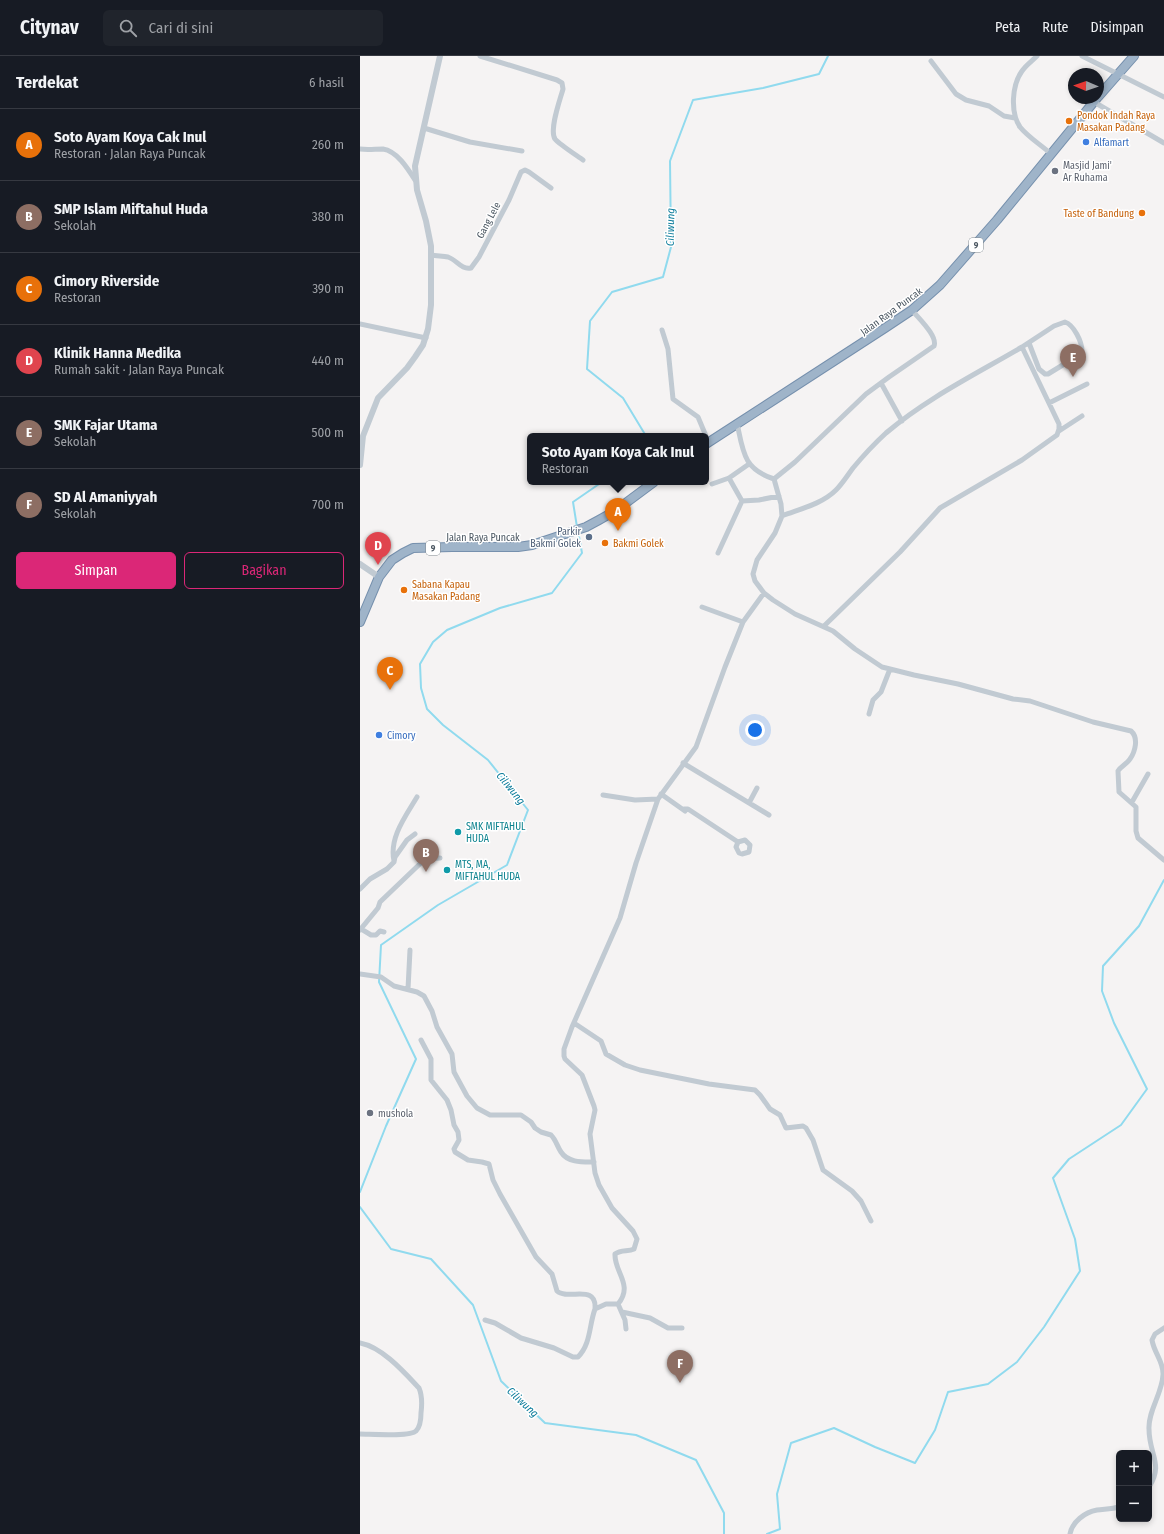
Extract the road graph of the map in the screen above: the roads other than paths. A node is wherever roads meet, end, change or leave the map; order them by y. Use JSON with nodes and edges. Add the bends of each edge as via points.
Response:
{"nodes":[{"id":1,"x":440,"y":56,"type":"edge"},
{"id":2,"x":480,"y":56,"type":"edge"},
{"id":3,"x":1037,"y":56,"type":"edge"},
{"id":4,"x":1082,"y":56,"type":"edge"},
{"id":5,"x":1134,"y":56,"type":"edge"},
{"id":6,"x":931,"y":61,"type":"dead end"},
{"id":7,"x":1119,"y":74,"type":"junction"},
{"id":8,"x":1104,"y":90,"type":"edge"},
{"id":9,"x":1164,"y":97,"type":"edge"},
{"id":10,"x":1092,"y":104,"type":"edge"},
{"id":11,"x":1104,"y":104,"type":"edge"},
{"id":12,"x":1015,"y":118,"type":"junction"},
{"id":13,"x":424,"y":128,"type":"junction"},
{"id":14,"x":1164,"y":143,"type":"edge"},
{"id":15,"x":360,"y":149,"type":"edge"},
{"id":16,"x":522,"y":151,"type":"dead end"},
{"id":17,"x":1050,"y":153,"type":"junction"},
{"id":18,"x":582,"y":160,"type":"dead end"},
{"id":19,"x":416,"y":180,"type":"junction"},
{"id":20,"x":551,"y":188,"type":"dead end"},
{"id":21,"x":431,"y":255,"type":"junction"},
{"id":22,"x":912,"y":310,"type":"junction"},
{"id":23,"x":360,"y":324,"type":"edge"},
{"id":24,"x":662,"y":330,"type":"dead end"},
{"id":25,"x":426,"y":338,"type":"junction"},
{"id":26,"x":1029,"y":343,"type":"junction"},
{"id":27,"x":1022,"y":347,"type":"junction"},
{"id":28,"x":881,"y":383,"type":"junction"},
{"id":29,"x":1087,"y":384,"type":"dead end"},
{"id":30,"x":1049,"y":403,"type":"junction"},
{"id":31,"x":1082,"y":416,"type":"dead end"},
{"id":32,"x":902,"y":421,"type":"junction"},
{"id":33,"x":737,"y":423,"type":"junction"},
{"id":34,"x":1059,"y":431,"type":"junction"},
{"id":35,"x":704,"y":433,"type":"edge"},
{"id":36,"x":709,"y":438,"type":"edge"},
{"id":37,"x":749,"y":464,"type":"junction"},
{"id":38,"x":360,"y":465,"type":"edge"},
{"id":39,"x":729,"y":478,"type":"junction"},
{"id":40,"x":774,"y":479,"type":"junction"},
{"id":41,"x":712,"y":484,"type":"dead end"},
{"id":42,"x":650,"y":485,"type":"edge"},
{"id":43,"x":779,"y":496,"type":"junction"},
{"id":44,"x":742,"y":501,"type":"junction"},
{"id":45,"x":782,"y":516,"type":"junction"},
{"id":46,"x":718,"y":553,"type":"dead end"},
{"id":47,"x":360,"y":564,"type":"edge"},
{"id":48,"x":379,"y":577,"type":"junction"},
{"id":49,"x":764,"y":592,"type":"junction"},
{"id":50,"x":702,"y":607,"type":"dead end"},
{"id":51,"x":360,"y":622,"type":"edge"},
{"id":52,"x":743,"y":622,"type":"junction"},
{"id":53,"x":824,"y":626,"type":"junction"},
{"id":54,"x":890,"y":669,"type":"junction"},
{"id":55,"x":869,"y":714,"type":"dead end"},
{"id":56,"x":684,"y":763,"type":"junction"},
{"id":57,"x":1148,"y":774,"type":"dead end"},
{"id":58,"x":757,"y":788,"type":"dead end"},
{"id":59,"x":603,"y":795,"type":"dead end"},
{"id":60,"x":416,"y":797,"type":"dead end"},
{"id":61,"x":660,"y":797,"type":"junction"},
{"id":62,"x":1132,"y":802,"type":"junction"},
{"id":63,"x":749,"y":803,"type":"junction"},
{"id":64,"x":769,"y":815,"type":"dead end"},
{"id":65,"x":415,"y":834,"type":"dead end"},
{"id":66,"x":738,"y":842,"type":"dead end"},
{"id":67,"x":440,"y":858,"type":"dead end"},
{"id":68,"x":1162,"y":859,"type":"edge"},
{"id":69,"x":394,"y":862,"type":"junction"},
{"id":70,"x":360,"y":889,"type":"edge"},
{"id":71,"x":360,"y":929,"type":"edge"},
{"id":72,"x":384,"y":932,"type":"dead end"},
{"id":73,"x":410,"y":950,"type":"dead end"},
{"id":74,"x":360,"y":974,"type":"edge"},
{"id":75,"x":408,"y":990,"type":"junction"},
{"id":76,"x":574,"y":1023,"type":"junction"},
{"id":77,"x":421,"y":1040,"type":"dead end"},
{"id":78,"x":594,"y":1162,"type":"junction"},
{"id":79,"x":871,"y":1221,"type":"dead end"},
{"id":80,"x":618,"y":1304,"type":"junction"},
{"id":81,"x":595,"y":1309,"type":"junction"},
{"id":82,"x":622,"y":1312,"type":"junction"},
{"id":83,"x":485,"y":1320,"type":"dead end"},
{"id":84,"x":682,"y":1328,"type":"dead end"},
{"id":85,"x":1164,"y":1328,"type":"edge"},
{"id":86,"x":626,"y":1329,"type":"dead end"},
{"id":87,"x":360,"y":1343,"type":"edge"},
{"id":88,"x":360,"y":1434,"type":"edge"},
{"id":89,"x":1161,"y":1458,"type":"dead end"},
{"id":90,"x":1159,"y":1480,"type":"dead end"},
{"id":91,"x":1150,"y":1486,"type":"edge"},
{"id":92,"x":1116,"y":1508,"type":"edge"},
{"id":93,"x":1070,"y":1534,"type":"edge"}],
"edges":[{"from":1,"to":13,"type":"street"},
{"from":2,"to":18,"type":"street","via":[[562,83],[563,89],[553,134],[555,139]]},
{"from":3,"to":12,"type":"street","via":[[1025,66],[1018,78]]},
{"from":4,"to":7,"type":"street"},
{"from":5,"to":7,"type":"highway","name":"Jalan Raya Puncak","number":"9"},
{"from":6,"to":12,"type":"street","via":[[951,89],[962,98],[989,106],[1004,116]]},
{"from":7,"to":8,"type":"highway","name":"Jalan Raya Puncak","number":"9"},
{"from":7,"to":9,"type":"street"},
{"from":10,"to":17,"type":"highway","name":"Jalan Raya Puncak","number":"9"},
{"from":11,"to":14,"type":"street"},
{"from":12,"to":17,"type":"street","via":[[1024,131]]},
{"from":13,"to":16,"type":"street","via":[[470,142]]},
{"from":13,"to":19,"type":"street","via":[[416,163]]},
{"from":15,"to":19,"type":"street","via":[[384,149],[390,152]]},
{"from":17,"to":22,"type":"highway","name":"Jalan Raya Puncak","number":"9","via":[[978,242],[935,290]]},
{"from":19,"to":21,"type":"street","via":[[428,226]]},
{"from":20,"to":21,"type":"street","name":"Gang Lele","via":[[529,172],[521,172],[479,257],[471,268],[462,267],[448,258]]},
{"from":21,"to":25,"type":"street","via":[[431,305]]},
{"from":22,"to":28,"type":"street","via":[[932,334],[935,344]]},
{"from":22,"to":33,"type":"highway","name":"Jalan Raya Puncak","number":"9"},
{"from":23,"to":25,"type":"street"},
{"from":24,"to":35,"type":"street","via":[[668,349],[674,399],[698,417]]},
{"from":25,"to":38,"type":"street","via":[[407,368],[378,398],[363,436]]},
{"from":26,"to":26,"type":"street","via":[[1054,326],[1066,322],[1071,324],[1082,345],[1082,351],[1073,359],[1045,374],[1039,369]]},
{"from":26,"to":27,"type":"street"},
{"from":27,"to":30,"type":"street"},
{"from":27,"to":32,"type":"street","via":[[936,397]]},
{"from":28,"to":32,"type":"street"},
{"from":28,"to":40,"type":"street"},
{"from":29,"to":30,"type":"street"},
{"from":30,"to":34,"type":"street"},
{"from":31,"to":34,"type":"street"},
{"from":32,"to":45,"type":"street","via":[[870,449],[831,494],[819,502]]},
{"from":33,"to":36,"type":"highway","name":"Jalan Raya Puncak","number":"9"},
{"from":33,"to":37,"type":"street"},
{"from":34,"to":53,"type":"street","via":[[1022,460],[936,511],[900,552]]},
{"from":37,"to":39,"type":"street"},
{"from":37,"to":40,"type":"street"},
{"from":39,"to":41,"type":"street"},
{"from":39,"to":44,"type":"street"},
{"from":40,"to":43,"type":"street"},
{"from":42,"to":48,"type":"highway","name":"Jalan Raya Puncak","number":"9","via":[[616,511],[586,527],[528,546],[413,548],[396,556]]},
{"from":43,"to":44,"type":"street"},
{"from":43,"to":45,"type":"street"},
{"from":44,"to":46,"type":"street"},
{"from":45,"to":49,"type":"street","via":[[753,570],[755,581]]},
{"from":47,"to":48,"type":"street"},
{"from":48,"to":51,"type":"highway","name":"Jalan Raya Puncak","number":"9"},
{"from":49,"to":52,"type":"street"},
{"from":49,"to":53,"type":"street","via":[[795,614]]},
{"from":50,"to":52,"type":"street"},
{"from":52,"to":56,"type":"street","via":[[696,747]]},
{"from":53,"to":54,"type":"street","via":[[871,660]]},
{"from":54,"to":55,"type":"street","via":[[881,692],[873,700]]},
{"from":54,"to":62,"type":"street","via":[[1030,701],[1093,722],[1131,731],[1135,736],[1135,747],[1130,759],[1118,771],[1118,790]]},
{"from":56,"to":61,"type":"street"},
{"from":56,"to":63,"type":"street"},
{"from":57,"to":62,"type":"street"},
{"from":58,"to":63,"type":"street"},
{"from":59,"to":61,"type":"street","via":[[635,800]]},
{"from":60,"to":69,"type":"street","via":[[396,837],[392,851]]},
{"from":61,"to":66,"type":"street"},
{"from":61,"to":76,"type":"street","via":[[636,863],[620,918]]},
{"from":62,"to":68,"type":"street","via":[[1136,810],[1138,837]]},
{"from":63,"to":64,"type":"street"},
{"from":65,"to":69,"type":"street","via":[[407,840]]},
{"from":67,"to":71,"type":"street","via":[[425,859],[380,902]]},
{"from":69,"to":70,"type":"street"},
{"from":71,"to":72,"type":"street","via":[[371,935]]},
{"from":73,"to":75,"type":"street"},
{"from":74,"to":75,"type":"street","via":[[381,977],[394,986]]},
{"from":75,"to":78,"type":"street","via":[[424,996],[428,1002],[437,1028],[452,1054],[454,1072],[466,1096],[477,1108],[490,1115],[521,1116],[541,1132],[551,1135],[566,1157],[577,1161]]},
{"from":76,"to":78,"type":"street","via":[[564,1049],[564,1056],[582,1075],[594,1106],[590,1134]]},
{"from":76,"to":79,"type":"street","via":[[601,1041],[606,1054],[632,1068],[664,1076],[755,1090],[770,1109],[780,1115],[786,1128],[806,1128],[823,1170],[852,1191],[861,1201]]},
{"from":77,"to":81,"type":"street","via":[[431,1059],[431,1080],[447,1100],[458,1132],[455,1152],[468,1160],[489,1164],[500,1194],[536,1257],[552,1274],[557,1291],[564,1295],[585,1294],[593,1299]]},
{"from":78,"to":80,"type":"street","via":[[595,1173],[605,1197],[637,1239],[634,1249],[619,1251],[616,1254],[616,1265],[624,1284],[623,1296]]},
{"from":80,"to":81,"type":"street"},
{"from":80,"to":82,"type":"street"},
{"from":81,"to":83,"type":"street","via":[[588,1341],[578,1357],[521,1338]]},
{"from":82,"to":84,"type":"street","via":[[650,1318],[668,1328]]},
{"from":82,"to":86,"type":"street"},
{"from":85,"to":89,"type":"street","via":[[1155,1334],[1152,1340],[1163,1373],[1149,1427],[1152,1441]]},
{"from":87,"to":88,"type":"street","via":[[387,1357],[404,1372],[421,1393],[418,1430],[402,1434]]},
{"from":90,"to":91,"type":"street"},
{"from":92,"to":93,"type":"street","via":[[1090,1512],[1076,1522]]}]}
